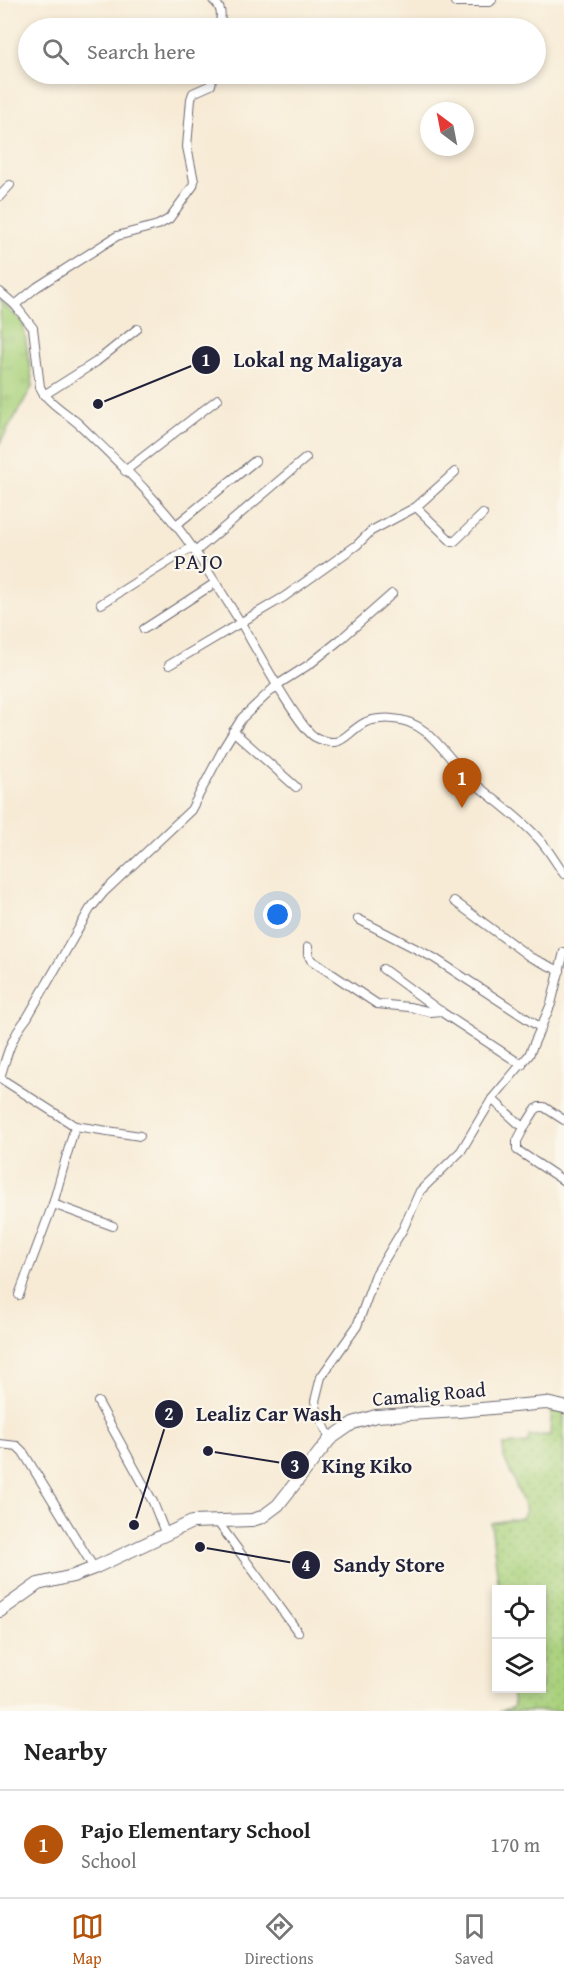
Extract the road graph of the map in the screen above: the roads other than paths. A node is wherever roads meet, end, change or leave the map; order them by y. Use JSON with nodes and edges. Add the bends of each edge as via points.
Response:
{"nodes":[{"id":1,"x":213,"y":0,"type":"edge"},
{"id":2,"x":492,"y":0,"type":"edge"},
{"id":3,"x":455,"y":2,"type":"dead end"},
{"id":4,"x":221,"y":18,"type":"edge"},
{"id":5,"x":211,"y":84,"type":"edge"},
{"id":6,"x":10,"y":185,"type":"dead end"},
{"id":7,"x":0,"y":196,"type":"edge"},
{"id":8,"x":0,"y":292,"type":"edge"},
{"id":9,"x":15,"y":305,"type":"junction"},
{"id":10,"x":137,"y":329,"type":"dead end"},
{"id":11,"x":44,"y":395,"type":"junction"},
{"id":12,"x":218,"y":399,"type":"dead end"},
{"id":13,"x":306,"y":458,"type":"dead end"},
{"id":14,"x":255,"y":461,"type":"dead end"},
{"id":15,"x":125,"y":471,"type":"junction"},
{"id":16,"x":455,"y":472,"type":"dead end"},
{"id":17,"x":416,"y":507,"type":"junction"},
{"id":18,"x":483,"y":513,"type":"dead end"},
{"id":19,"x":176,"y":525,"type":"junction"},
{"id":20,"x":193,"y":550,"type":"junction"},
{"id":21,"x":215,"y":583,"type":"junction"},
{"id":22,"x":392,"y":594,"type":"dead end"},
{"id":23,"x":101,"y":604,"type":"dead end"},
{"id":24,"x":240,"y":623,"type":"junction"},
{"id":25,"x":144,"y":629,"type":"dead end"},
{"id":26,"x":169,"y":665,"type":"dead end"},
{"id":27,"x":277,"y":685,"type":"junction"},
{"id":28,"x":233,"y":731,"type":"junction"},
{"id":29,"x":296,"y":787,"type":"dead end"},
{"id":30,"x":564,"y":874,"type":"edge"},
{"id":31,"x":454,"y":901,"type":"dead end"},
{"id":32,"x":358,"y":919,"type":"dead end"},
{"id":33,"x":308,"y":947,"type":"dead end"},
{"id":34,"x":564,"y":952,"type":"edge"},
{"id":35,"x":382,"y":969,"type":"dead end"},
{"id":36,"x":560,"y":971,"type":"junction"},
{"id":37,"x":441,"y":1011,"type":"junction"},
{"id":38,"x":541,"y":1028,"type":"junction"},
{"id":39,"x":522,"y":1065,"type":"junction"},
{"id":40,"x":0,"y":1078,"type":"edge"},
{"id":41,"x":492,"y":1099,"type":"junction"},
{"id":42,"x":564,"y":1120,"type":"edge"},
{"id":43,"x":75,"y":1126,"type":"junction"},
{"id":44,"x":525,"y":1126,"type":"junction"},
{"id":45,"x":140,"y":1136,"type":"dead end"},
{"id":46,"x":564,"y":1181,"type":"edge"},
{"id":47,"x":52,"y":1204,"type":"junction"},
{"id":48,"x":113,"y":1226,"type":"dead end"},
{"id":49,"x":19,"y":1295,"type":"dead end"},
{"id":50,"x":98,"y":1402,"type":"dead end"},
{"id":51,"x":564,"y":1407,"type":"edge"},
{"id":52,"x":330,"y":1438,"type":"junction"},
{"id":53,"x":0,"y":1444,"type":"edge"},
{"id":54,"x":217,"y":1521,"type":"junction"},
{"id":55,"x":166,"y":1535,"type":"junction"},
{"id":56,"x":94,"y":1569,"type":"junction"},
{"id":57,"x":0,"y":1611,"type":"edge"},
{"id":58,"x":298,"y":1632,"type":"dead end"}],
"edges":[{"from":1,"to":4,"type":"street"},
{"from":2,"to":3,"type":"street"},
{"from":5,"to":9,"type":"street","via":[[194,93],[191,99],[188,147],[194,181],[169,219],[117,236]]},
{"from":6,"to":7,"type":"street"},
{"from":8,"to":9,"type":"street"},
{"from":9,"to":11,"type":"street","via":[[33,328]]},
{"from":10,"to":11,"type":"street","via":[[96,362]]},
{"from":11,"to":15,"type":"street","via":[[72,417]]},
{"from":12,"to":15,"type":"street"},
{"from":13,"to":20,"type":"street"},
{"from":14,"to":19,"type":"street"},
{"from":15,"to":19,"type":"street"},
{"from":16,"to":17,"type":"street"},
{"from":17,"to":18,"type":"street","via":[[452,542]]},
{"from":17,"to":24,"type":"street","via":[[371,531],[323,570]]},
{"from":19,"to":20,"type":"street"},
{"from":20,"to":21,"type":"street"},
{"from":20,"to":23,"type":"street"},
{"from":21,"to":24,"type":"street"},
{"from":21,"to":25,"type":"street"},
{"from":22,"to":27,"type":"street","via":[[326,651]]},
{"from":24,"to":26,"type":"street"},
{"from":24,"to":27,"type":"street"},
{"from":27,"to":28,"type":"street"},
{"from":27,"to":30,"type":"street","via":[[309,733],[331,743],[339,742],[367,722],[390,718],[428,732],[471,780],[538,838]]},
{"from":28,"to":29,"type":"street"},
{"from":28,"to":40,"type":"street","via":[[191,810],[90,909],[10,1044]]},
{"from":31,"to":36,"type":"street","via":[[543,965]]},
{"from":32,"to":38,"type":"street","via":[[434,958]]},
{"from":33,"to":37,"type":"street","via":[[311,960],[377,1004]]},
{"from":34,"to":36,"type":"street"},
{"from":35,"to":37,"type":"street"},
{"from":36,"to":38,"type":"street"},
{"from":37,"to":39,"type":"street"},
{"from":38,"to":39,"type":"street"},
{"from":39,"to":41,"type":"street"},
{"from":40,"to":43,"type":"street"},
{"from":41,"to":44,"type":"street"},
{"from":41,"to":52,"type":"street","via":[[461,1151],[420,1191],[376,1274],[357,1326],[321,1377],[315,1401]]},
{"from":42,"to":44,"type":"street","via":[[539,1107]]},
{"from":43,"to":45,"type":"street"},
{"from":43,"to":47,"type":"street"},
{"from":44,"to":46,"type":"street","via":[[517,1141],[518,1150]]},
{"from":47,"to":48,"type":"street"},
{"from":47,"to":49,"type":"street"},
{"from":50,"to":55,"type":"street","via":[[153,1502]]},
{"from":51,"to":52,"type":"main road","name":"Camalig Road","via":[[535,1404],[376,1416],[353,1423]]},
{"from":52,"to":54,"type":"main road","name":"Camalig Road","via":[[270,1512],[252,1520]]},
{"from":53,"to":56,"type":"street","via":[[17,1446],[23,1452]]},
{"from":54,"to":55,"type":"main road","name":"Camalig Road","via":[[198,1521]]},
{"from":54,"to":58,"type":"street"},
{"from":55,"to":56,"type":"main road","name":"Camalig Road"},
{"from":56,"to":57,"type":"main road","name":"Camalig Road","via":[[38,1584]]}]}
